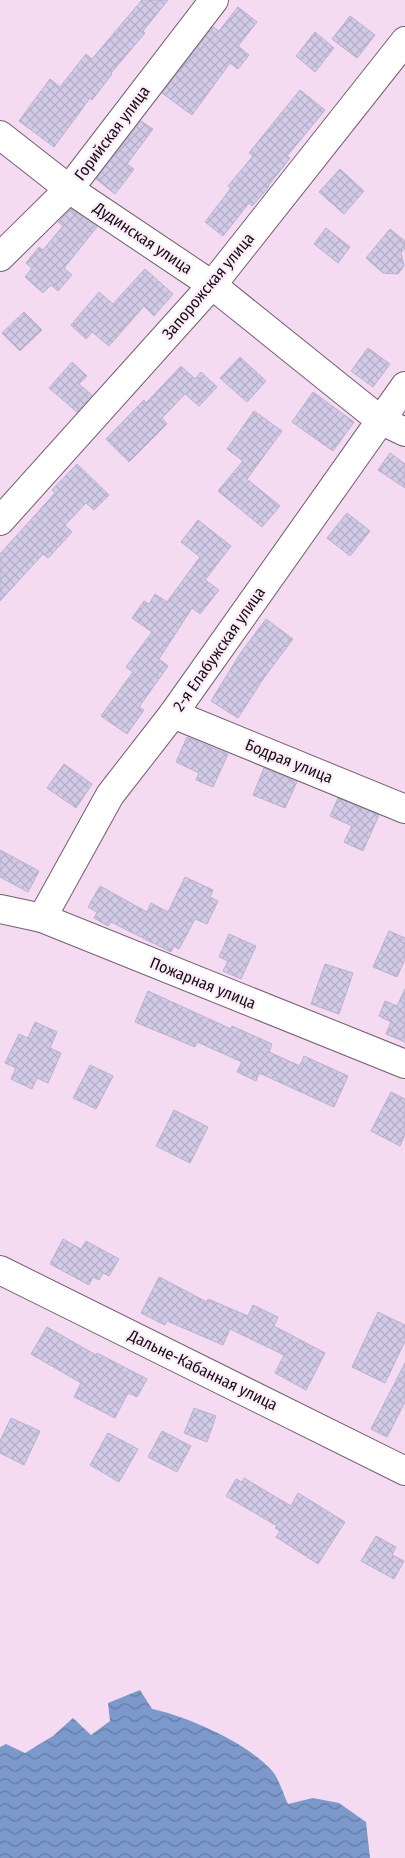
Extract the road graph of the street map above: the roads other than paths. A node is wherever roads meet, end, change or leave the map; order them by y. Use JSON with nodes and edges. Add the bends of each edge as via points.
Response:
{"nodes":[{"id":1,"x":214,"y":0,"type":"edge"},
{"id":2,"x":405,"y":41,"type":"edge"},
{"id":3,"x":0,"y":135,"type":"edge"},
{"id":4,"x":69,"y":189,"type":"junction"},
{"id":5,"x":0,"y":257,"type":"edge"},
{"id":6,"x":212,"y":285,"type":"junction"},
{"id":7,"x":405,"y":386,"type":"edge"},
{"id":8,"x":380,"y":420,"type":"junction"},
{"id":9,"x":405,"y":432,"type":"edge"},
{"id":10,"x":0,"y":521,"type":"edge"},
{"id":11,"x":173,"y":714,"type":"junction"},
{"id":12,"x":405,"y":809,"type":"edge"},
{"id":13,"x":0,"y":908,"type":"edge"},
{"id":14,"x":42,"y":918,"type":"junction"},
{"id":15,"x":405,"y":1064,"type":"edge"},
{"id":16,"x":0,"y":1270,"type":"edge"},
{"id":17,"x":405,"y":1471,"type":"edge"}],
"edges":[{"from":1,"to":4,"type":"street","name":"Горийская улица"},
{"from":2,"to":6,"type":"street","name":"Запорожская улица"},
{"from":3,"to":4,"type":"street","name":"Дудинская улица"},
{"from":4,"to":5,"type":"street","name":"Горийская улица"},
{"from":4,"to":6,"type":"street","name":"Дудинская улица"},
{"from":6,"to":8,"type":"street","name":"Дудинская улица"},
{"from":6,"to":10,"type":"street","name":"Запорожская улица"},
{"from":7,"to":8,"type":"street","name":"2-я Елабужская улица"},
{"from":8,"to":9,"type":"street","name":"Дудинская улица"},
{"from":8,"to":11,"type":"street","name":"2-я Елабужская улица"},
{"from":11,"to":12,"type":"street","name":"Бодрая улица"},
{"from":11,"to":14,"type":"street","name":"2-я Елабужская улица","via":[[110,795]]},
{"from":13,"to":14,"type":"street","name":"Пожарная улица"},
{"from":14,"to":15,"type":"street","name":"Пожарная улица"},
{"from":16,"to":17,"type":"street","name":"Дальне-Кабанная улица"}]}
